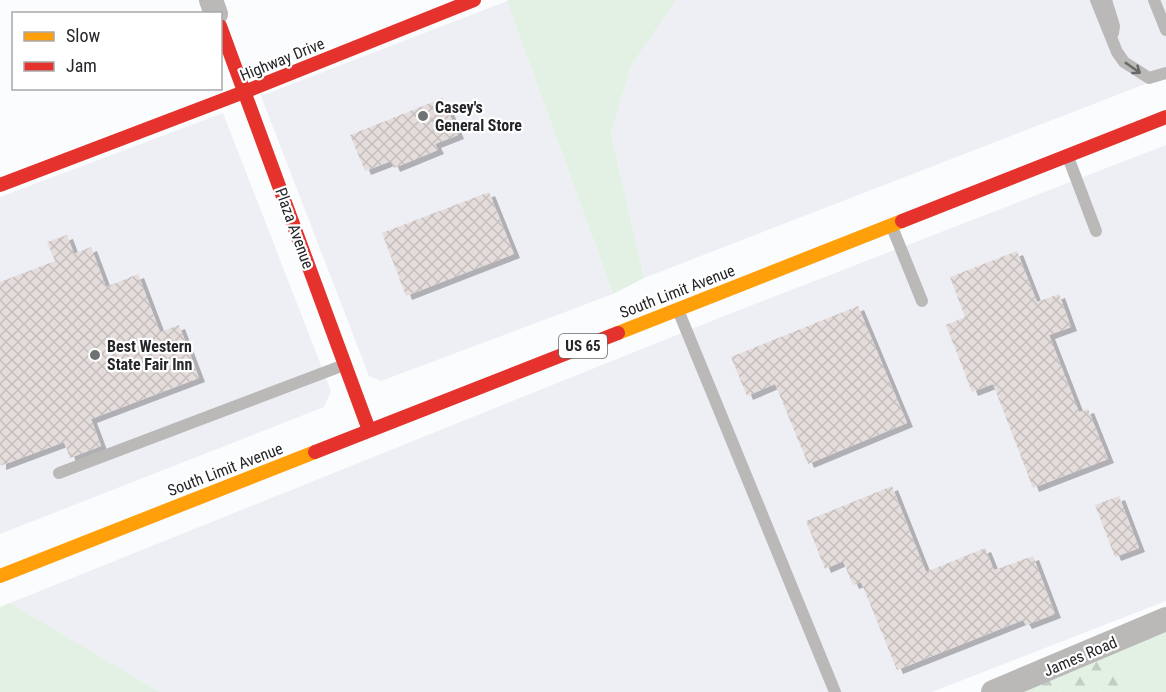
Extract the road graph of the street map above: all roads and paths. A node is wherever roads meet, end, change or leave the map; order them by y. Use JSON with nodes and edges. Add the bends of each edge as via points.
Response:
{"nodes":[{"id":1,"x":474,"y":0,"type":"edge"},
{"id":2,"x":1096,"y":0,"type":"edge"},
{"id":3,"x":1106,"y":0,"type":"edge"},
{"id":4,"x":1154,"y":0,"type":"edge"},
{"id":5,"x":1166,"y":30,"type":"edge"},
{"id":6,"x":222,"y":32,"type":"edge"},
{"id":7,"x":1112,"y":39,"type":"junction"},
{"id":8,"x":1166,"y":74,"type":"edge"},
{"id":9,"x":244,"y":92,"type":"junction"},
{"id":10,"x":1166,"y":117,"type":"edge"},
{"id":11,"x":1067,"y":156,"type":"junction"},
{"id":12,"x":0,"y":185,"type":"edge"},
{"id":13,"x":891,"y":225,"type":"junction"},
{"id":14,"x":1096,"y":231,"type":"dead end"},
{"id":15,"x":922,"y":301,"type":"dead end"},
{"id":16,"x":677,"y":309,"type":"junction"},
{"id":17,"x":345,"y":365,"type":"junction"},
{"id":18,"x":369,"y":430,"type":"junction"},
{"id":19,"x":59,"y":472,"type":"dead end"},
{"id":20,"x":0,"y":576,"type":"edge"},
{"id":21,"x":1166,"y":619,"type":"edge"},
{"id":22,"x":836,"y":692,"type":"edge"},
{"id":23,"x":993,"y":692,"type":"edge"}],
"edges":[{"from":1,"to":9,"type":"main road","name":"Highway Drive"},
{"from":2,"to":7,"type":"lane"},
{"from":3,"to":7,"type":"lane","via":[[1114,26]]},
{"from":4,"to":5,"type":"lane"},
{"from":6,"to":9,"type":"main road","name":"Plaza Avenue"},
{"from":7,"to":8,"type":"lane","one_way":true,"via":[[1125,62],[1140,73],[1149,78]]},
{"from":9,"to":12,"type":"main road","name":"Highway Drive"},
{"from":9,"to":17,"type":"main road","name":"Plaza Avenue"},
{"from":10,"to":11,"type":"main road","name":"South Limit Avenue","number":"US 65"},
{"from":11,"to":13,"type":"main road","name":"South Limit Avenue","number":"US 65"},
{"from":11,"to":14,"type":"lane"},
{"from":13,"to":15,"type":"lane"},
{"from":13,"to":16,"type":"main road","name":"South Limit Avenue","number":"US 65"},
{"from":16,"to":18,"type":"main road","name":"South Limit Avenue","number":"US 65"},
{"from":16,"to":22,"type":"lane"},
{"from":17,"to":18,"type":"main road","name":"Plaza Avenue"},
{"from":17,"to":19,"type":"lane"},
{"from":18,"to":20,"type":"main road","name":"South Limit Avenue","number":"US 65"},
{"from":21,"to":23,"type":"street","name":"James Road"}]}
